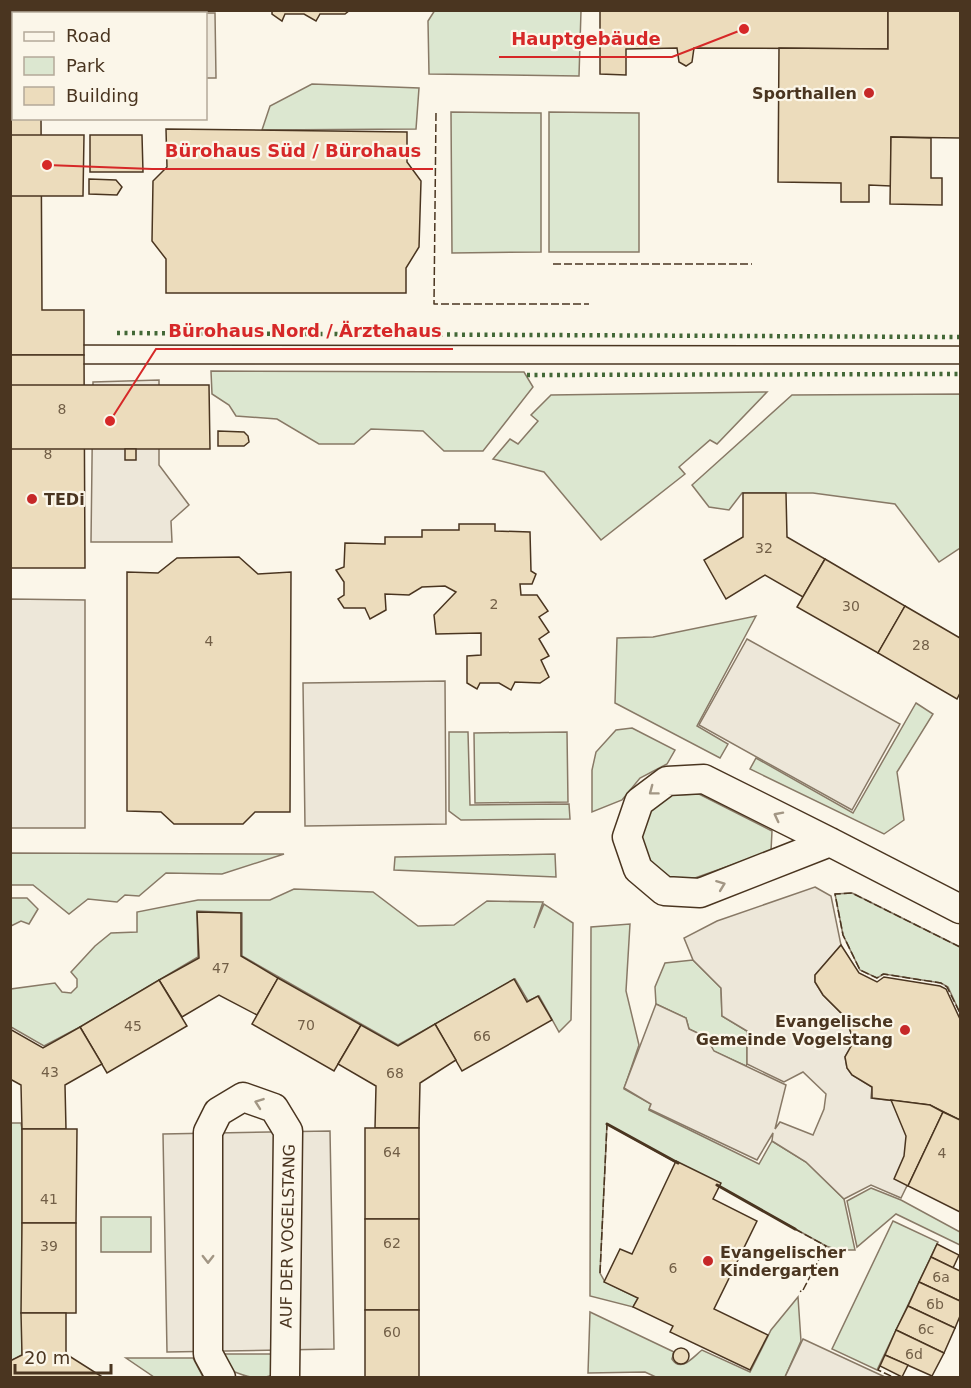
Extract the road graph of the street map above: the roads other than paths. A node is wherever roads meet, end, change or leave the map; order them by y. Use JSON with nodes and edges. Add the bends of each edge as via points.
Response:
{"nodes":[{"id":1,"x":830,"y":842,"type":"junction"},
{"id":2,"x":960,"y":909,"type":"edge"},
{"id":3,"x":221,"y":1377,"type":"edge"},
{"id":4,"x":285,"y":1377,"type":"edge"}],
"edges":[{"from":1,"to":1,"type":"street","one_way":true,"via":[[704,779],[667,780],[639,802],[627,837],[638,869],[664,891],[700,893]]},
{"from":1,"to":2,"type":"street"},
{"from":4,"to":3,"type":"street","name":"AUF DER VOGELSTANG","one_way":true,"via":[[288,1131],[274,1108],[243,1097],[218,1112],[208,1132],[208,1354]]}]}
